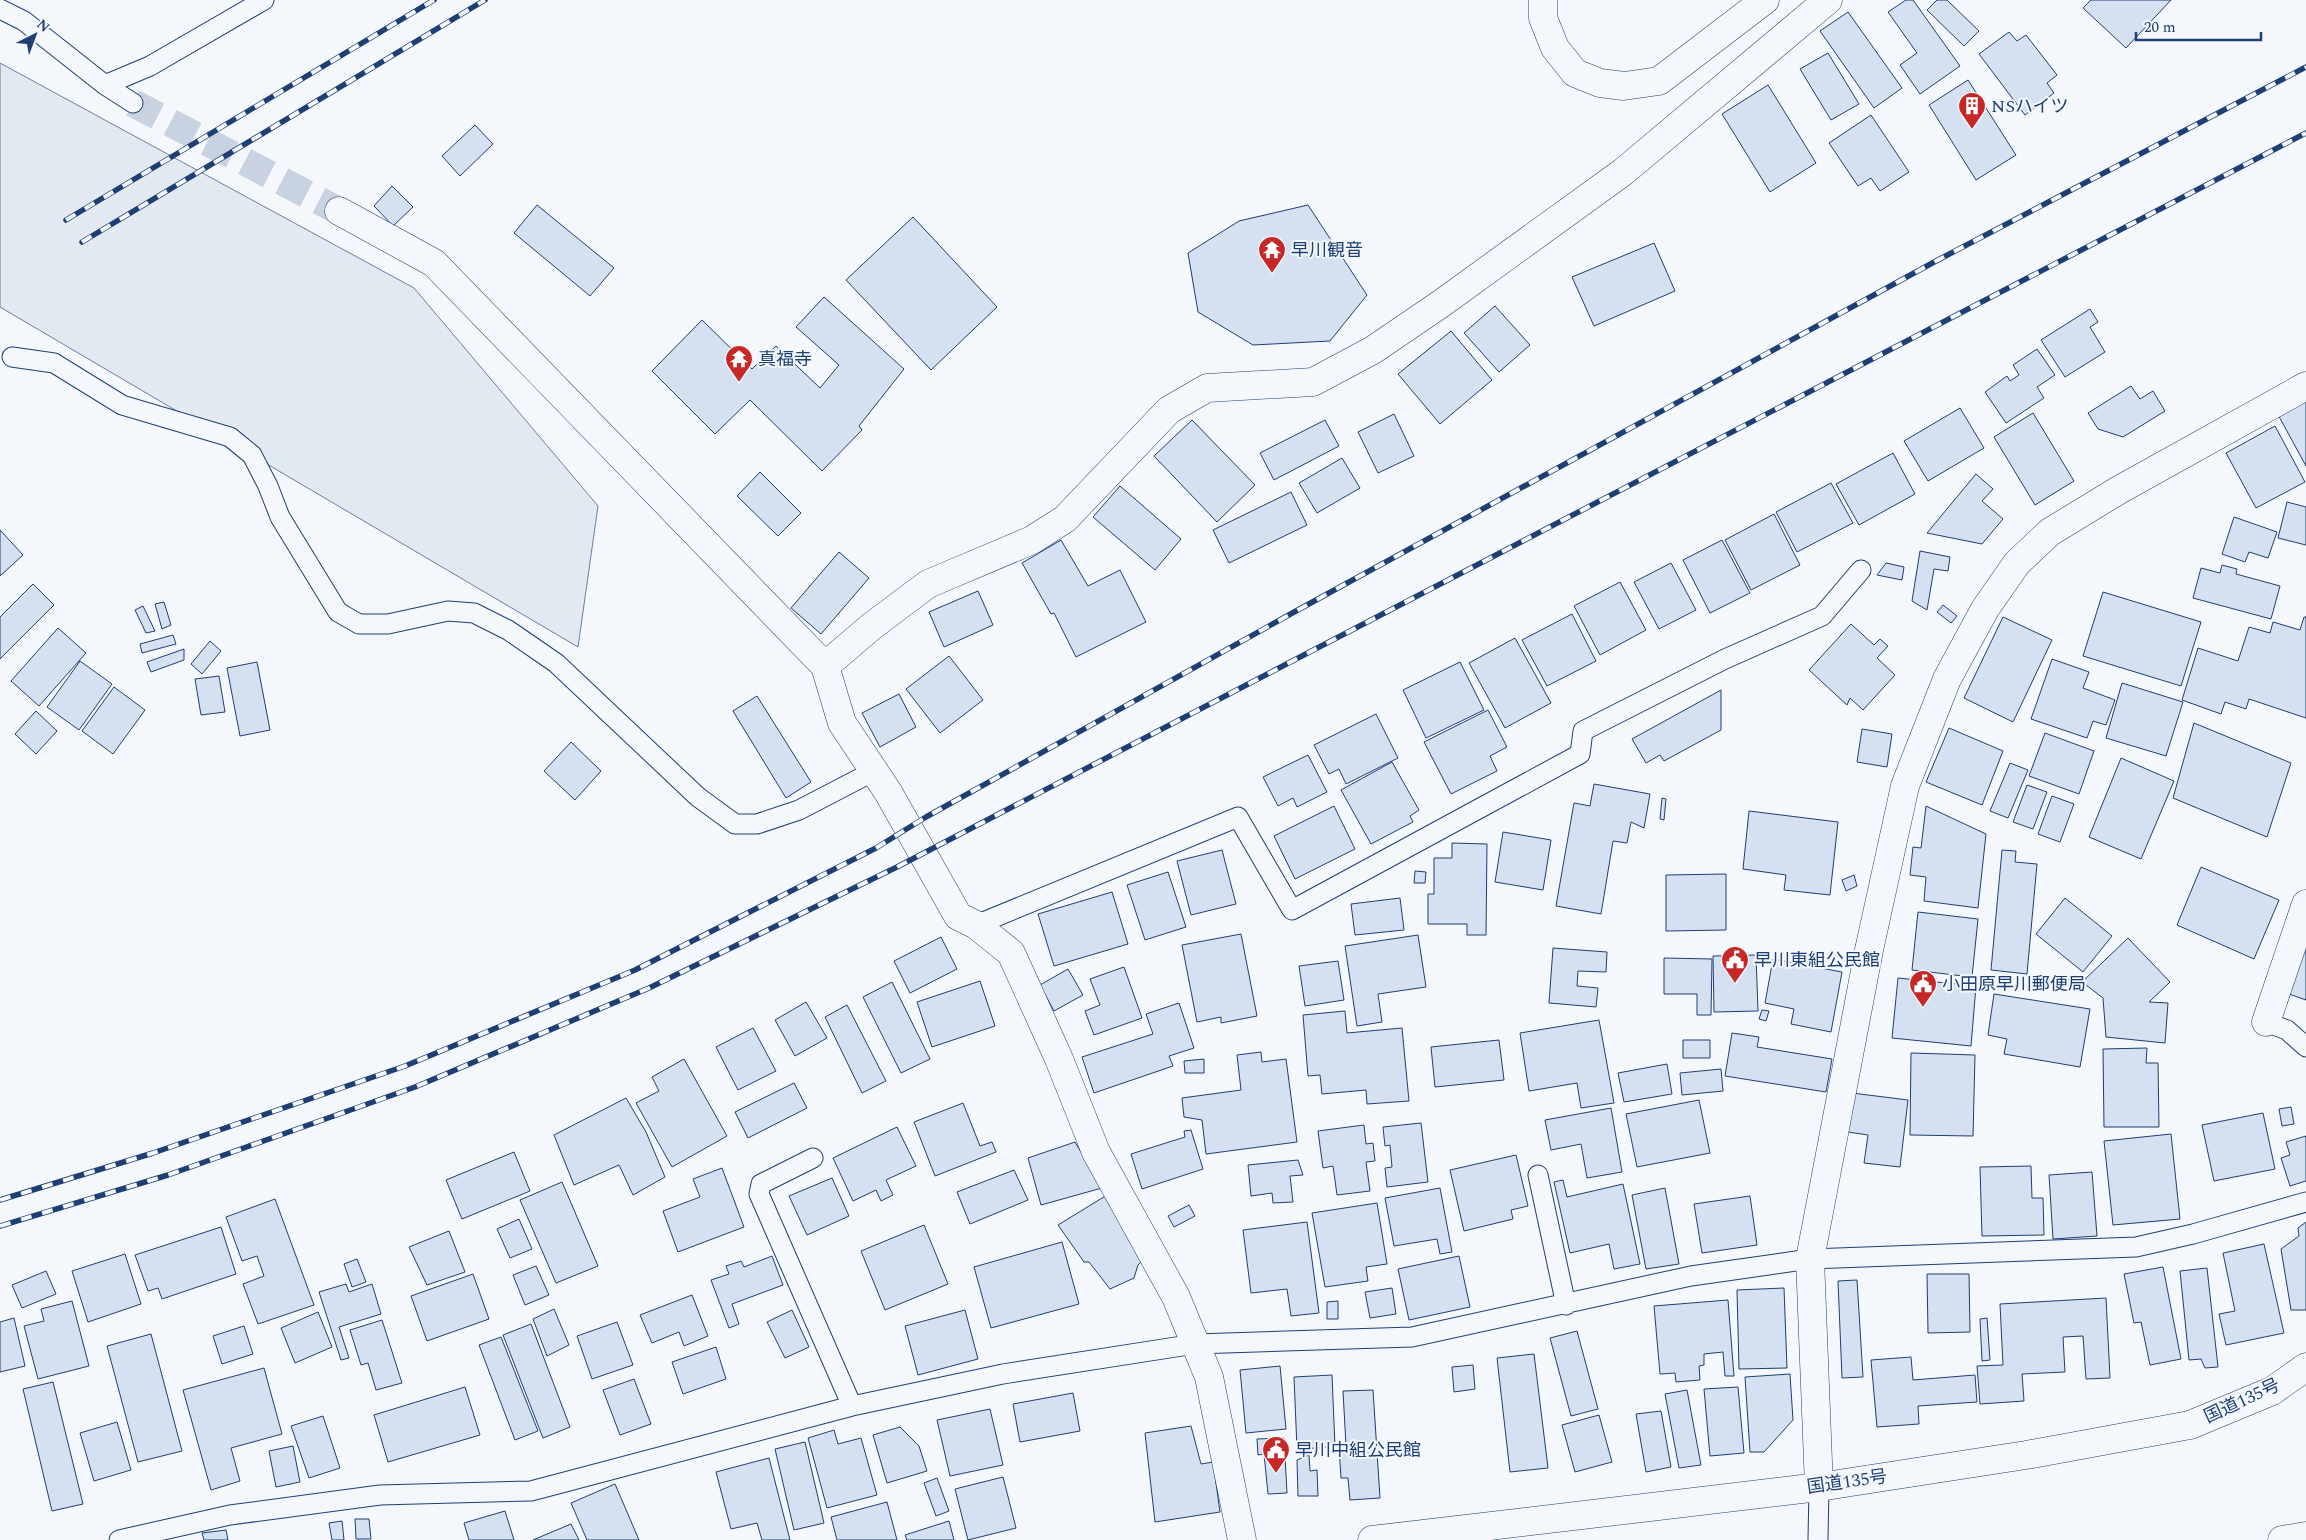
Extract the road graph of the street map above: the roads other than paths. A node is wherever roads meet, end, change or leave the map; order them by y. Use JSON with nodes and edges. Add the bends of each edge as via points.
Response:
{"nodes":[{"id":1,"x":264,"y":0,"type":"edge"},
{"id":2,"x":1542,"y":0,"type":"edge"},
{"id":3,"x":1765,"y":0,"type":"edge"},
{"id":4,"x":1828,"y":0,"type":"edge"},
{"id":5,"x":0,"y":9,"type":"edge"},
{"id":6,"x":105,"y":85,"type":"junction"},
{"id":7,"x":133,"y":103,"type":"tunnel mouth"},
{"id":8,"x":339,"y":211,"type":"tunnel mouth"},
{"id":9,"x":12,"y":357,"type":"dead end"},
{"id":10,"x":2306,"y":386,"type":"edge"},
{"id":11,"x":1861,"y":570,"type":"dead end"},
{"id":12,"x":825,"y":666,"type":"junction"},
{"id":13,"x":874,"y":771,"type":"junction"},
{"id":14,"x":2306,"y":904,"type":"edge"},
{"id":15,"x":976,"y":925,"type":"junction"},
{"id":16,"x":2266,"y":1022,"type":"joint"},
{"id":17,"x":2306,"y":1047,"type":"edge"},
{"id":18,"x":813,"y":1158,"type":"dead end"},
{"id":19,"x":1538,"y":1175,"type":"dead end"},
{"id":20,"x":2306,"y":1202,"type":"edge"},
{"id":21,"x":1810,"y":1259,"type":"junction"},
{"id":22,"x":1566,"y":1305,"type":"junction"},
{"id":23,"x":1195,"y":1344,"type":"junction"},
{"id":24,"x":2306,"y":1366,"type":"edge"},
{"id":25,"x":852,"y":1406,"type":"junction"},
{"id":26,"x":1819,"y":1487,"type":"junction"},
{"id":27,"x":2306,"y":1536,"type":"edge"},
{"id":28,"x":119,"y":1540,"type":"edge"},
{"id":29,"x":1242,"y":1540,"type":"edge"},
{"id":30,"x":1372,"y":1540,"type":"edge"},
{"id":31,"x":1818,"y":1540,"type":"edge"},
{"id":32,"x":2282,"y":1540,"type":"edge"}],
"edges":[{"from":1,"to":6,"type":"lane","via":[[150,66]]},
{"from":2,"to":3,"type":"main road","via":[[1543,18],[1555,48],[1575,73],[1600,83],[1624,86],[1659,81]]},
{"from":4,"to":12,"type":"main road","via":[[1624,172],[1374,350],[1313,382],[1207,388],[1168,410],[1065,520],[1032,540],[928,584]]},
{"from":5,"to":6,"type":"lane","via":[[24,21]]},
{"from":6,"to":7,"type":"lane"},
{"from":8,"to":12,"type":"main road","via":[[434,263]]},
{"from":9,"to":13,"type":"lane","via":[[54,362],[122,405],[230,437],[252,455],[280,517],[338,612],[359,624],[388,624],[448,611],[474,613],[508,630],[556,663],[698,797],[735,824],[757,824],[799,810]]},
{"from":10,"to":21,"type":"main road","via":[[2050,532],[2016,563],[1985,608],[1947,679],[1905,786],[1867,959]]},
{"from":11,"to":15,"type":"lane","via":[[1822,616],[1726,659],[1583,731],[1580,754],[1292,910],[1238,817]]},
{"from":12,"to":13,"type":"main road","via":[[842,723]]},
{"from":13,"to":15,"type":"main road","via":[[958,916]]},
{"from":14,"to":16,"type":"main road"},
{"from":15,"to":23,"type":"main road","via":[[1011,953],[1059,1059],[1096,1152],[1176,1297]]},
{"from":16,"to":17,"type":"lane","via":[[2286,1030]]},
{"from":18,"to":25,"type":"lane","via":[[761,1184],[759,1194]]},
{"from":19,"to":22,"type":"lane"},
{"from":20,"to":21,"type":"lane","via":[[2136,1247]]},
{"from":21,"to":22,"type":"lane","via":[[1691,1276]]},
{"from":21,"to":26,"type":"main road"},
{"from":22,"to":23,"type":"lane","via":[[1412,1337]]},
{"from":23,"to":25,"type":"lane","via":[[1003,1374]]},
{"from":23,"to":29,"type":"main road","via":[[1209,1377]]},
{"from":24,"to":26,"type":"main road","name":"国道135号","via":[[2272,1391],[2190,1425],[2026,1455]]},
{"from":25,"to":28,"type":"lane","via":[[532,1491],[380,1495],[230,1515]]},
{"from":26,"to":30,"type":"main road","name":"国道135号"},
{"from":26,"to":31,"type":"lane"},
{"from":27,"to":32,"type":"main road"}]}
